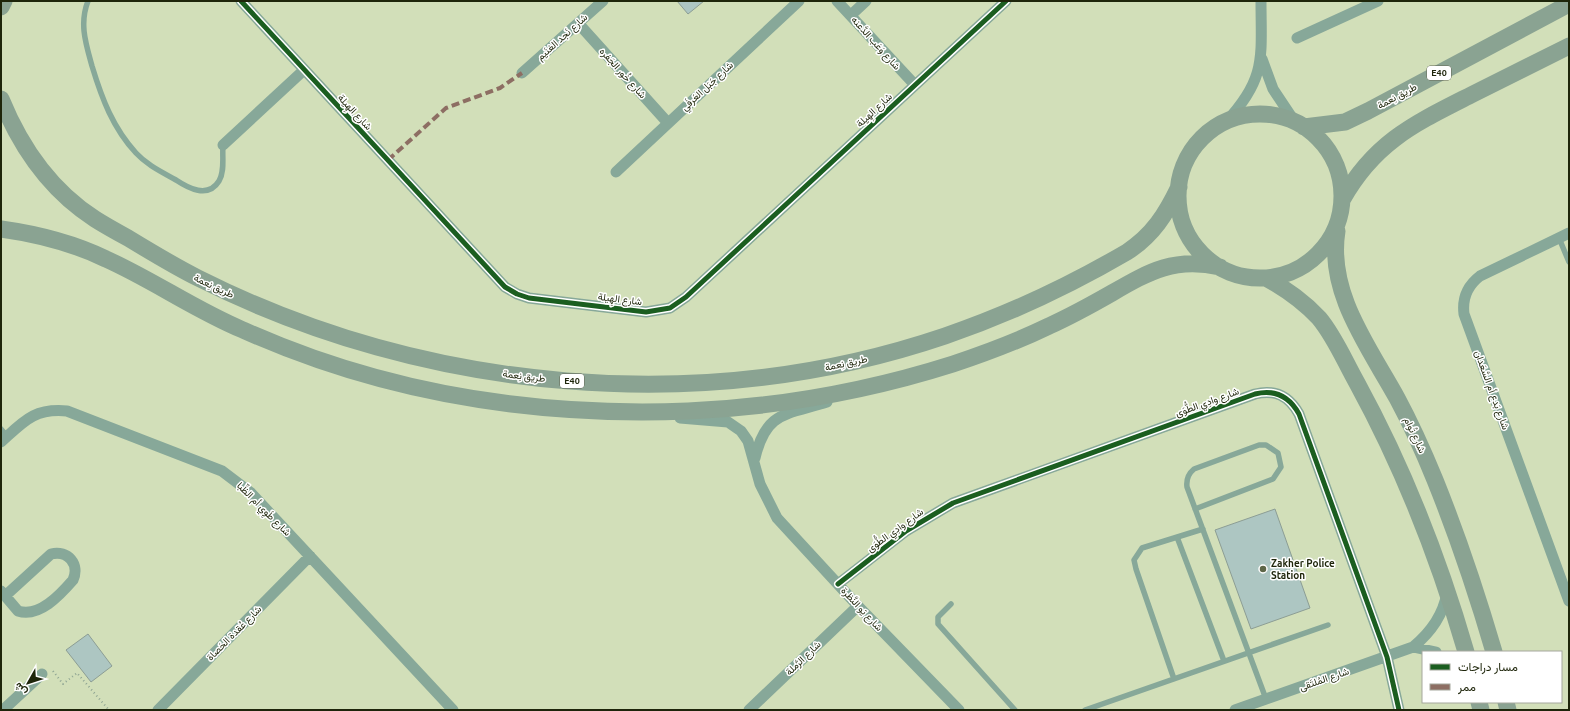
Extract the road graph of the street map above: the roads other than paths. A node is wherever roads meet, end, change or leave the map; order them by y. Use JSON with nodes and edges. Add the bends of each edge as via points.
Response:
{"nodes":[{"id":1,"x":4,"y":1,"type":"edge"},
{"id":2,"x":88,"y":1,"type":"edge"},
{"id":3,"x":241,"y":1,"type":"edge"},
{"id":4,"x":603,"y":1,"type":"edge"},
{"id":5,"x":799,"y":1,"type":"edge"},
{"id":6,"x":837,"y":1,"type":"edge"},
{"id":7,"x":866,"y":1,"type":"edge"},
{"id":8,"x":1006,"y":1,"type":"edge"},
{"id":9,"x":1261,"y":1,"type":"edge"},
{"id":10,"x":1378,"y":1,"type":"edge"},
{"id":11,"x":1569,"y":4,"type":"edge"},
{"id":12,"x":1,"y":7,"type":"edge"},
{"id":13,"x":851,"y":16,"type":"junction"},
{"id":14,"x":578,"y":23,"type":"junction"},
{"id":15,"x":1297,"y":38,"type":"dead end"},
{"id":16,"x":1569,"y":46,"type":"edge"},
{"id":17,"x":1262,"y":58,"type":"junction"},
{"id":18,"x":304,"y":70,"type":"junction"},
{"id":19,"x":522,"y":73,"type":"dead end"},
{"id":20,"x":915,"y":85,"type":"junction"},
{"id":21,"x":1,"y":99,"type":"edge"},
{"id":22,"x":1226,"y":122,"type":"junction"},
{"id":23,"x":668,"y":123,"type":"junction"},
{"id":24,"x":1300,"y":125,"type":"junction"},
{"id":25,"x":224,"y":145,"type":"joint"},
{"id":26,"x":616,"y":172,"type":"dead end"},
{"id":27,"x":1179,"y":187,"type":"junction"},
{"id":28,"x":1342,"y":200,"type":"junction"},
{"id":29,"x":1338,"y":223,"type":"junction"},
{"id":30,"x":1,"y":229,"type":"edge"},
{"id":31,"x":1564,"y":235,"type":"edge"},
{"id":32,"x":1569,"y":262,"type":"edge"},
{"id":33,"x":1220,"y":267,"type":"junction"},
{"id":34,"x":1266,"y":278,"type":"junction"},
{"id":35,"x":880,"y":384,"type":"junction"},
{"id":36,"x":614,"y":412,"type":"junction"},
{"id":37,"x":3,"y":436,"type":"edge"},
{"id":38,"x":754,"y":459,"type":"junction"},
{"id":39,"x":1195,"y":509,"type":"junction"},
{"id":40,"x":1203,"y":529,"type":"junction"},
{"id":41,"x":1177,"y":537,"type":"junction"},
{"id":42,"x":310,"y":556,"type":"junction"},
{"id":43,"x":838,"y":584,"type":"junction"},
{"id":44,"x":1448,"y":588,"type":"junction"},
{"id":45,"x":3,"y":594,"type":"edge"},
{"id":46,"x":1569,"y":601,"type":"edge"},
{"id":47,"x":951,"y":604,"type":"dead end"},
{"id":48,"x":858,"y":606,"type":"junction"},
{"id":49,"x":1328,"y":625,"type":"dead end"},
{"id":50,"x":1413,"y":647,"type":"junction"},
{"id":51,"x":1431,"y":651,"type":"edge"},
{"id":52,"x":1466,"y":651,"type":"edge"},
{"id":53,"x":1494,"y":651,"type":"edge"},
{"id":54,"x":1249,"y":652,"type":"junction"},
{"id":55,"x":1387,"y":657,"type":"junction"},
{"id":56,"x":1224,"y":661,"type":"junction"},
{"id":57,"x":42,"y":674,"type":"road end"},
{"id":58,"x":1174,"y":679,"type":"junction"},
{"id":59,"x":1266,"y":699,"type":"junction"},
{"id":60,"x":3,"y":710,"type":"edge"},
{"id":61,"x":158,"y":710,"type":"edge"},
{"id":62,"x":452,"y":710,"type":"edge"},
{"id":63,"x":749,"y":710,"type":"edge"},
{"id":64,"x":959,"y":710,"type":"edge"},
{"id":65,"x":1015,"y":710,"type":"edge"},
{"id":66,"x":1084,"y":710,"type":"edge"},
{"id":67,"x":1235,"y":710,"type":"edge"},
{"id":68,"x":1399,"y":710,"type":"edge"}],
"edges":[{"from":1,"to":12,"type":"main road"},
{"from":2,"to":25,"type":"lane","via":[[84,17],[84,38],[101,98],[118,129],[144,161],[191,190],[203,191],[213,187],[220,180]]},
{"from":3,"to":18,"type":"street","name":"شارع الهِيلة"},
{"from":4,"to":14,"type":"street","name":"شارع نَجد الغنَيم"},
{"from":5,"to":23,"type":"street","name":"شارع جَبَل العَرفَي"},
{"from":6,"to":13,"type":"street","name":"شارع وَعَب الدَّعنه"},
{"from":7,"to":13,"type":"street"},
{"from":8,"to":20,"type":"street","name":"شارع الهِيلة"},
{"from":9,"to":17,"type":"street"},
{"from":10,"to":15,"type":"street"},
{"from":11,"to":24,"type":"main road","name":"طريق نِعمة","number":"E40","via":[[1345,122]]},
{"from":13,"to":20,"type":"street","name":"شارع وَعَب الدَّعنه"},
{"from":14,"to":19,"type":"street","name":"شارع نَجد الغنَيم"},
{"from":14,"to":23,"type":"street","name":"شارع خُور الجَفره"},
{"from":16,"to":28,"type":"main road","via":[[1400,133],[1367,163]]},
{"from":17,"to":22,"type":"street","via":[[1250,92]]},
{"from":17,"to":24,"type":"street","via":[[1273,89]]},
{"from":18,"to":20,"type":"street","name":"شارع الهِيلة","via":[[505,287],[529,298],[646,312],[670,308],[686,298]]},
{"from":18,"to":25,"type":"street"},
{"from":21,"to":27,"type":"main road","name":"طريق نِعمة","number":"E40","via":[[29,155],[59,191],[96,220],[189,274],[269,310],[366,344],[458,366],[565,381],[649,384],[756,378],[847,363],[943,337],[1036,300],[1127,252],[1158,226]]},
{"from":22,"to":24,"type":"main road","via":[[1260,114],[1278,116]]},
{"from":22,"to":27,"type":"main road","via":[[1206,135],[1190,153]]},
{"from":23,"to":26,"type":"street","name":"شارع جَبَل العَرفَي"},
{"from":24,"to":28,"type":"main road","via":[[1314,135],[1330,153],[1340,176]]},
{"from":27,"to":33,"type":"main road","via":[[1180,211],[1188,233],[1202,253]]},
{"from":28,"to":29,"type":"main road","name":"شارع تُوام"},
{"from":29,"to":34,"type":"main road","via":[[1327,244],[1310,261],[1290,273]]},
{"from":29,"to":53,"type":"main road","name":"شارع تُوام","via":[[1335,262],[1344,301],[1400,404],[1435,480],[1470,573]]},
{"from":30,"to":36,"type":"main road","via":[[31,234],[83,249],[239,329],[361,375],[489,402]]},
{"from":31,"to":32,"type":"lane"},
{"from":31,"to":46,"type":"street","name":"شارع بَدع أم السَّعَدان","via":[[1480,276],[1465,294],[1463,307]]},
{"from":33,"to":34,"type":"main road","via":[[1243,276]]},
{"from":33,"to":35,"type":"main road","via":[[1186,263],[1162,267],[1074,314],[1018,340],[954,364]]},
{"from":34,"to":44,"type":"main road","via":[[1304,303],[1330,334],[1376,418],[1409,490]]},
{"from":35,"to":36,"type":"main road","via":[[805,399],[729,408]]},
{"from":35,"to":38,"type":"street","via":[[775,419],[762,433]]},
{"from":36,"to":38,"type":"street","name":"شارع يَو النَّظرة","via":[[728,422],[748,441]]},
{"from":37,"to":42,"type":"street","name":"شارع طَوِي أم الظِّبا","via":[[29,417],[44,411],[67,411],[222,471],[251,493]]},
{"from":38,"to":43,"type":"street","name":"شارع يَو النَّظرة","via":[[760,484],[777,518]]},
{"from":39,"to":39,"type":"lane","via":[[1186,482],[1194,469],[1259,445],[1266,445],[1278,453],[1281,468],[1273,480]]},
{"from":39,"to":40,"type":"lane"},
{"from":40,"to":41,"type":"lane"},
{"from":40,"to":54,"type":"lane"},
{"from":41,"to":56,"type":"lane"},
{"from":41,"to":58,"type":"lane","via":[[1142,548],[1134,560]]},
{"from":42,"to":61,"type":"street","name":"شارع عُقدة الحَصاة"},
{"from":42,"to":62,"type":"street","name":"شارع طَوِي أم الظِّبا"},
{"from":43,"to":48,"type":"street","name":"شارع يَو النَّظرة"},
{"from":43,"to":55,"type":"street","name":"شارع وادِي الطُّوَى","via":[[906,531],[952,503],[1255,394],[1273,392],[1288,399],[1299,414]]},
{"from":44,"to":50,"type":"street","name":"شارع المُلتَقى","via":[[1443,608],[1434,626]]},
{"from":44,"to":52,"type":"main road"},
{"from":45,"to":45,"type":"street","via":[[18,611],[25,613],[38,610],[47,605],[73,580],[75,564],[67,555],[51,554]]},
{"from":47,"to":65,"type":"lane","via":[[938,617],[938,624]]},
{"from":48,"to":63,"type":"street","name":"شارع الرَّملة"},
{"from":48,"to":64,"type":"street","name":"شارع يَو النَّظرة"},
{"from":49,"to":54,"type":"lane"},
{"from":50,"to":51,"type":"street"},
{"from":50,"to":55,"type":"street","name":"شارع المُلتَقى"},
{"from":54,"to":56,"type":"lane"},
{"from":54,"to":59,"type":"lane"},
{"from":55,"to":59,"type":"street","name":"شارع المُلتَقى"},
{"from":55,"to":68,"type":"street","name":"شارع وادِي الطُّوَى"},
{"from":56,"to":58,"type":"lane"},
{"from":57,"to":60,"type":"street"},
{"from":58,"to":66,"type":"lane"},
{"from":59,"to":67,"type":"street","name":"شارع المُلتَقى"}]}
